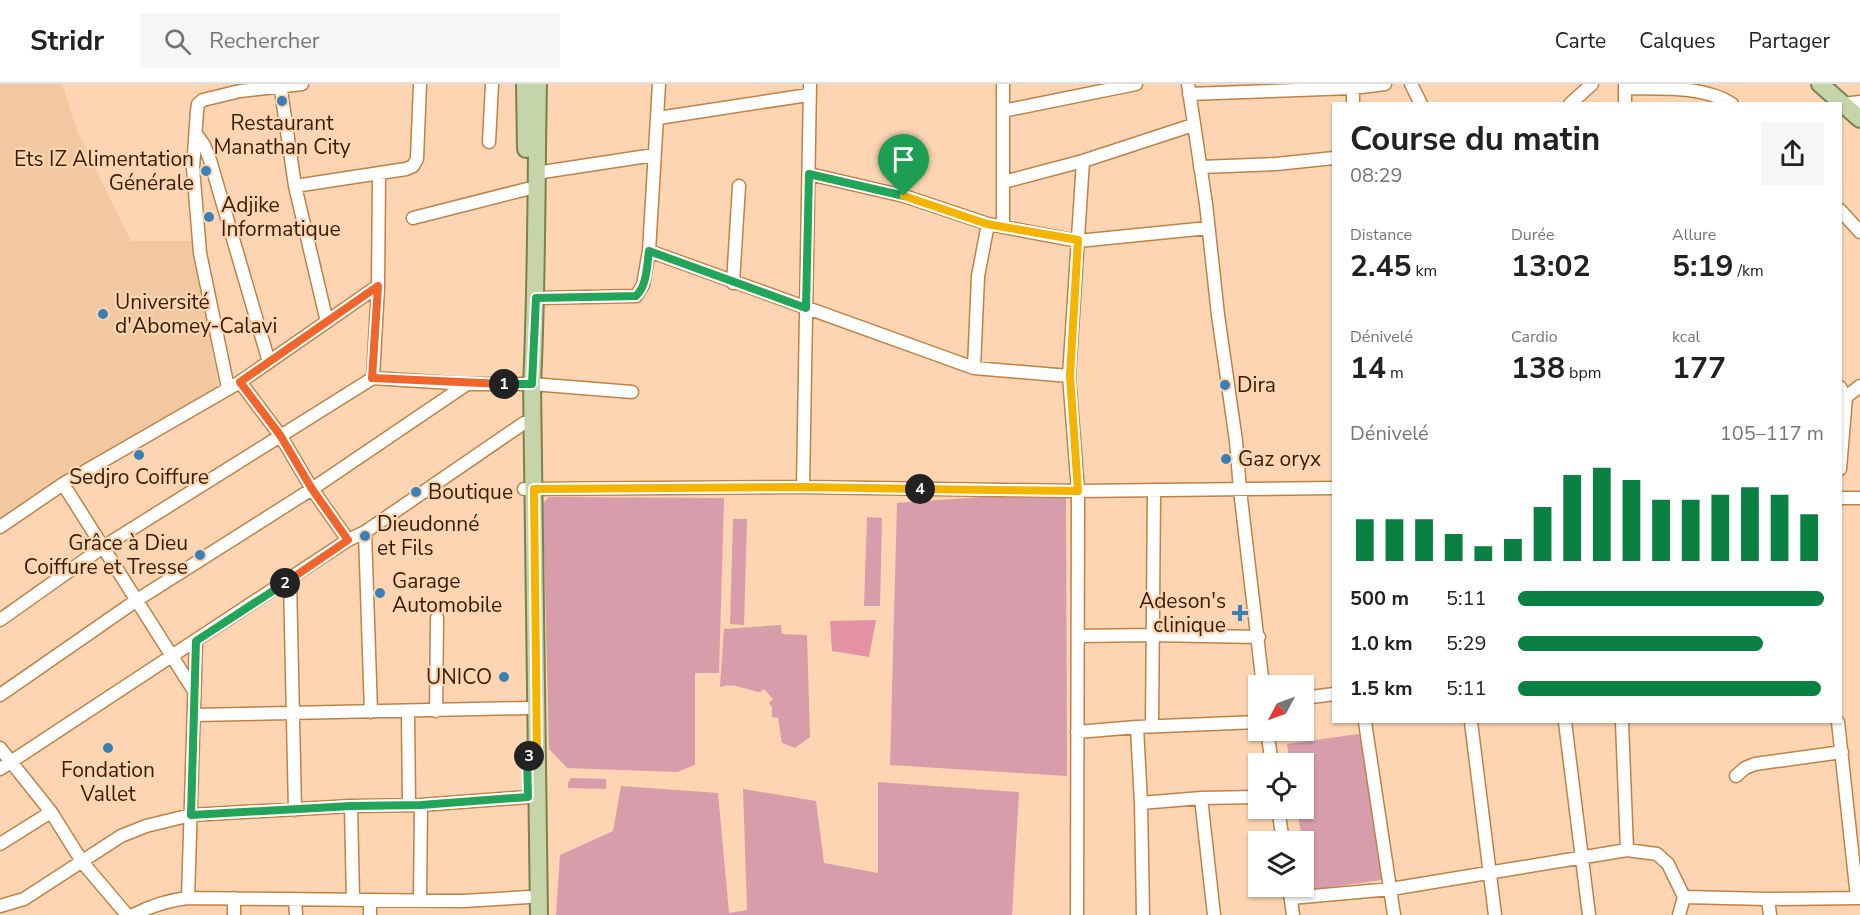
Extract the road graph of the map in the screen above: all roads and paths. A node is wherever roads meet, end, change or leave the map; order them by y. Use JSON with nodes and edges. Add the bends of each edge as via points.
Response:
{"nodes":[{"id":1,"x":302,"y":84,"type":"edge"},
{"id":2,"x":420,"y":84,"type":"edge"},
{"id":3,"x":492,"y":84,"type":"edge"},
{"id":4,"x":525,"y":84,"type":"edge"},
{"id":5,"x":538,"y":84,"type":"edge"},
{"id":6,"x":659,"y":84,"type":"edge"},
{"id":7,"x":1003,"y":84,"type":"edge"},
{"id":8,"x":1136,"y":84,"type":"edge"},
{"id":9,"x":1386,"y":84,"type":"edge"},
{"id":10,"x":1411,"y":84,"type":"edge"},
{"id":11,"x":1592,"y":84,"type":"edge"},
{"id":12,"x":1820,"y":84,"type":"edge"},
{"id":13,"x":280,"y":85,"type":"edge"},
{"id":14,"x":1353,"y":86,"type":"edge"},
{"id":15,"x":1625,"y":86,"type":"edge"},
{"id":16,"x":238,"y":88,"type":"edge"},
{"id":17,"x":1188,"y":89,"type":"edge"},
{"id":18,"x":809,"y":90,"type":"edge"},
{"id":19,"x":1353,"y":102,"type":"edge"},
{"id":20,"x":1419,"y":102,"type":"edge"},
{"id":21,"x":1572,"y":102,"type":"edge"},
{"id":22,"x":1625,"y":102,"type":"edge"},
{"id":23,"x":1729,"y":102,"type":"edge"},
{"id":24,"x":1852,"y":103,"type":"edge"},
{"id":25,"x":1003,"y":111,"type":"junction"},
{"id":26,"x":658,"y":118,"type":"junction"},
{"id":27,"x":1860,"y":119,"type":"edge"},
{"id":28,"x":1193,"y":126,"type":"junction"},
{"id":29,"x":196,"y":134,"type":"junction"},
{"id":30,"x":489,"y":142,"type":"dead end"},
{"id":31,"x":654,"y":155,"type":"junction"},
{"id":32,"x":1332,"y":158,"type":"edge"},
{"id":33,"x":1083,"y":161,"type":"junction"},
{"id":34,"x":1200,"y":167,"type":"junction"},
{"id":35,"x":536,"y":173,"type":"junction"},
{"id":36,"x":379,"y":174,"type":"junction"},
{"id":37,"x":809,"y":174,"type":"junction"},
{"id":38,"x":1004,"y":182,"type":"junction"},
{"id":39,"x":295,"y":186,"type":"junction"},
{"id":40,"x":739,"y":186,"type":"dead end"},
{"id":41,"x":527,"y":189,"type":"junction"},
{"id":42,"x":1842,"y":212,"type":"edge"},
{"id":43,"x":413,"y":218,"type":"dead end"},
{"id":44,"x":987,"y":224,"type":"junction"},
{"id":45,"x":1003,"y":227,"type":"junction"},
{"id":46,"x":1208,"y":228,"type":"junction"},
{"id":47,"x":1860,"y":232,"type":"edge"},
{"id":48,"x":1078,"y":240,"type":"junction"},
{"id":49,"x":649,"y":251,"type":"junction"},
{"id":50,"x":734,"y":282,"type":"junction"},
{"id":51,"x":378,"y":286,"type":"junction"},
{"id":52,"x":536,"y":298,"type":"junction"},
{"id":53,"x":806,"y":308,"type":"junction"},
{"id":54,"x":327,"y":322,"type":"junction"},
{"id":55,"x":269,"y":362,"type":"junction"},
{"id":56,"x":974,"y":368,"type":"junction"},
{"id":57,"x":1070,"y":376,"type":"junction"},
{"id":58,"x":372,"y":378,"type":"junction"},
{"id":59,"x":240,"y":382,"type":"junction"},
{"id":60,"x":468,"y":384,"type":"junction"},
{"id":61,"x":528,"y":384,"type":"junction"},
{"id":62,"x":1860,"y":386,"type":"edge"},
{"id":63,"x":228,"y":388,"type":"junction"},
{"id":64,"x":1843,"y":392,"type":"edge"},
{"id":65,"x":632,"y":393,"type":"dead end"},
{"id":66,"x":1842,"y":418,"type":"edge"},
{"id":67,"x":524,"y":423,"type":"junction"},
{"id":68,"x":280,"y":435,"type":"junction"},
{"id":69,"x":63,"y":484,"type":"junction"},
{"id":70,"x":803,"y":487,"type":"junction"},
{"id":71,"x":1332,"y":488,"type":"edge"},
{"id":72,"x":312,"y":489,"type":"junction"},
{"id":73,"x":529,"y":489,"type":"junction"},
{"id":74,"x":1154,"y":490,"type":"junction"},
{"id":75,"x":1240,"y":490,"type":"junction"},
{"id":76,"x":1078,"y":491,"type":"junction"},
{"id":77,"x":1842,"y":498,"type":"edge"},
{"id":78,"x":1860,"y":498,"type":"edge"},
{"id":79,"x":0,"y":527,"type":"edge"},
{"id":80,"x":365,"y":532,"type":"junction"},
{"id":81,"x":348,"y":540,"type":"junction"},
{"id":82,"x":103,"y":547,"type":"junction"},
{"id":83,"x":290,"y":580,"type":"junction"},
{"id":84,"x":137,"y":600,"type":"junction"},
{"id":85,"x":437,"y":618,"type":"dead end"},
{"id":86,"x":0,"y":620,"type":"edge"},
{"id":87,"x":1152,"y":635,"type":"junction"},
{"id":88,"x":1078,"y":636,"type":"junction"},
{"id":89,"x":1259,"y":637,"type":"junction"},
{"id":90,"x":196,"y":641,"type":"junction"},
{"id":91,"x":173,"y":656,"type":"junction"},
{"id":92,"x":1262,"y":675,"type":"edge"},
{"id":93,"x":194,"y":691,"type":"junction"},
{"id":94,"x":1332,"y":694,"type":"edge"},
{"id":95,"x":0,"y":695,"type":"edge"},
{"id":96,"x":1314,"y":697,"type":"edge"},
{"id":97,"x":527,"y":708,"type":"junction"},
{"id":98,"x":435,"y":711,"type":"junction"},
{"id":99,"x":371,"y":712,"type":"junction"},
{"id":100,"x":408,"y":712,"type":"junction"},
{"id":101,"x":293,"y":714,"type":"junction"},
{"id":102,"x":194,"y":716,"type":"junction"},
{"id":103,"x":1248,"y":722,"type":"edge"},
{"id":104,"x":1365,"y":723,"type":"edge"},
{"id":105,"x":1471,"y":723,"type":"edge"},
{"id":106,"x":1564,"y":723,"type":"edge"},
{"id":107,"x":1622,"y":723,"type":"edge"},
{"id":108,"x":1838,"y":723,"type":"edge"},
{"id":109,"x":1152,"y":726,"type":"junction"},
{"id":110,"x":1137,"y":727,"type":"junction"},
{"id":111,"x":1077,"y":732,"type":"junction"},
{"id":112,"x":0,"y":748,"type":"edge"},
{"id":113,"x":1842,"y":752,"type":"junction"},
{"id":114,"x":532,"y":756,"type":"junction"},
{"id":115,"x":5,"y":765,"type":"edge"},
{"id":116,"x":1736,"y":776,"type":"dead end"},
{"id":117,"x":528,"y":797,"type":"junction"},
{"id":118,"x":1248,"y":797,"type":"edge"},
{"id":119,"x":1201,"y":798,"type":"junction"},
{"id":120,"x":1141,"y":803,"type":"junction"},
{"id":121,"x":415,"y":805,"type":"junction"},
{"id":122,"x":351,"y":806,"type":"junction"},
{"id":123,"x":295,"y":810,"type":"junction"},
{"id":124,"x":51,"y":812,"type":"junction"},
{"id":125,"x":191,"y":815,"type":"junction"},
{"id":126,"x":0,"y":844,"type":"edge"},
{"id":127,"x":1628,"y":850,"type":"junction"},
{"id":128,"x":1581,"y":857,"type":"junction"},
{"id":129,"x":83,"y":863,"type":"junction"},
{"id":130,"x":1490,"y":873,"type":"junction"},
{"id":131,"x":1391,"y":889,"type":"junction"},
{"id":132,"x":1314,"y":891,"type":"edge"},
{"id":133,"x":529,"y":897,"type":"junction"},
{"id":134,"x":1291,"y":897,"type":"edge"},
{"id":135,"x":1684,"y":897,"type":"junction"},
{"id":136,"x":1858,"y":897,"type":"edge"},
{"id":137,"x":188,"y":898,"type":"junction"},
{"id":138,"x":234,"y":898,"type":"junction"},
{"id":139,"x":295,"y":899,"type":"junction"},
{"id":140,"x":352,"y":899,"type":"junction"},
{"id":141,"x":1768,"y":899,"type":"junction"},
{"id":142,"x":370,"y":900,"type":"junction"},
{"id":143,"x":420,"y":900,"type":"junction"},
{"id":144,"x":0,"y":906,"type":"edge"},
{"id":145,"x":127,"y":915,"type":"edge"},
{"id":146,"x":133,"y":915,"type":"edge"},
{"id":147,"x":234,"y":915,"type":"edge"},
{"id":148,"x":296,"y":915,"type":"edge"},
{"id":149,"x":370,"y":915,"type":"edge"},
{"id":150,"x":529,"y":915,"type":"edge"},
{"id":151,"x":538,"y":915,"type":"edge"},
{"id":152,"x":1077,"y":915,"type":"edge"},
{"id":153,"x":1143,"y":915,"type":"edge"},
{"id":154,"x":1214,"y":915,"type":"edge"},
{"id":155,"x":1293,"y":915,"type":"edge"},
{"id":156,"x":1394,"y":915,"type":"edge"},
{"id":157,"x":1495,"y":915,"type":"edge"},
{"id":158,"x":1589,"y":915,"type":"edge"},
{"id":159,"x":1679,"y":915,"type":"edge"},
{"id":160,"x":1770,"y":915,"type":"edge"}],
"edges":[{"from":1,"to":13,"type":"street"},
{"from":2,"to":36,"type":"street","via":[[417,159],[406,169]]},
{"from":3,"to":30,"type":"street"},
{"from":4,"to":41,"type":"main road"},
{"from":5,"to":35,"type":"main road"},
{"from":6,"to":26,"type":"street"},
{"from":7,"to":25,"type":"street"},
{"from":8,"to":25,"type":"street"},
{"from":9,"to":14,"type":"street"},
{"from":10,"to":20,"type":"street"},
{"from":11,"to":21,"type":"street"},
{"from":12,"to":24,"type":"main road"},
{"from":13,"to":16,"type":"street"},
{"from":13,"to":39,"type":"street"},
{"from":14,"to":17,"type":"street"},
{"from":14,"to":19,"type":"street"},
{"from":15,"to":22,"type":"street"},
{"from":15,"to":23,"type":"street","via":[[1704,93]]},
{"from":16,"to":29,"type":"street","via":[[198,104]]},
{"from":17,"to":28,"type":"street"},
{"from":18,"to":26,"type":"street"},
{"from":18,"to":37,"type":"street"},
{"from":24,"to":27,"type":"main road"},
{"from":25,"to":38,"type":"street"},
{"from":26,"to":31,"type":"street"},
{"from":28,"to":33,"type":"street"},
{"from":28,"to":34,"type":"street"},
{"from":29,"to":55,"type":"street","via":[[210,160]]},
{"from":29,"to":63,"type":"street","via":[[193,168],[200,253]]},
{"from":31,"to":35,"type":"street"},
{"from":31,"to":49,"type":"street"},
{"from":32,"to":34,"type":"street"},
{"from":33,"to":38,"type":"street"},
{"from":33,"to":48,"type":"street"},
{"from":34,"to":46,"type":"street"},
{"from":35,"to":52,"type":"main road"},
{"from":36,"to":39,"type":"street"},
{"from":36,"to":51,"type":"street"},
{"from":37,"to":44,"type":"street","via":[[904,196]]},
{"from":37,"to":53,"type":"street"},
{"from":38,"to":45,"type":"street"},
{"from":39,"to":54,"type":"street"},
{"from":40,"to":50,"type":"street"},
{"from":41,"to":43,"type":"street"},
{"from":41,"to":61,"type":"main road"},
{"from":42,"to":47,"type":"street"},
{"from":44,"to":45,"type":"street"},
{"from":44,"to":56,"type":"street","via":[[978,276]]},
{"from":45,"to":48,"type":"street"},
{"from":46,"to":48,"type":"street"},
{"from":46,"to":75,"type":"street"},
{"from":48,"to":57,"type":"street"},
{"from":49,"to":50,"type":"street"},
{"from":49,"to":52,"type":"street","via":[[643,285],[636,296]]},
{"from":50,"to":53,"type":"street"},
{"from":51,"to":54,"type":"street"},
{"from":51,"to":58,"type":"street"},
{"from":52,"to":61,"type":"main road"},
{"from":53,"to":56,"type":"street"},
{"from":53,"to":70,"type":"street"},
{"from":54,"to":55,"type":"street"},
{"from":55,"to":59,"type":"street"},
{"from":56,"to":57,"type":"street"},
{"from":57,"to":76,"type":"street"},
{"from":58,"to":60,"type":"street"},
{"from":58,"to":68,"type":"street"},
{"from":59,"to":63,"type":"street"},
{"from":59,"to":68,"type":"street"},
{"from":60,"to":61,"type":"street"},
{"from":60,"to":72,"type":"street"},
{"from":61,"to":65,"type":"street"},
{"from":61,"to":67,"type":"main road"},
{"from":61,"to":73,"type":"main road"},
{"from":62,"to":64,"type":"street"},
{"from":63,"to":69,"type":"street"},
{"from":64,"to":66,"type":"street"},
{"from":67,"to":73,"type":"main road"},
{"from":67,"to":80,"type":"street"},
{"from":68,"to":72,"type":"street"},
{"from":68,"to":82,"type":"street"},
{"from":69,"to":79,"type":"street"},
{"from":69,"to":82,"type":"street"},
{"from":70,"to":73,"type":"street"},
{"from":70,"to":76,"type":"street"},
{"from":71,"to":75,"type":"street"},
{"from":72,"to":81,"type":"street"},
{"from":72,"to":84,"type":"street"},
{"from":73,"to":97,"type":"main road"},
{"from":73,"to":114,"type":"main road"},
{"from":74,"to":75,"type":"street"},
{"from":74,"to":76,"type":"street"},
{"from":74,"to":87,"type":"street"},
{"from":75,"to":89,"type":"street"},
{"from":76,"to":88,"type":"street"},
{"from":77,"to":78,"type":"street"},
{"from":80,"to":81,"type":"street"},
{"from":80,"to":99,"type":"street"},
{"from":81,"to":83,"type":"street"},
{"from":82,"to":84,"type":"street"},
{"from":82,"to":86,"type":"street"},
{"from":83,"to":90,"type":"street"},
{"from":83,"to":101,"type":"street"},
{"from":84,"to":91,"type":"street"},
{"from":84,"to":95,"type":"street"},
{"from":85,"to":98,"type":"street"},
{"from":87,"to":88,"type":"street"},
{"from":87,"to":89,"type":"street"},
{"from":87,"to":109,"type":"street"},
{"from":88,"to":111,"type":"street"},
{"from":89,"to":92,"type":"street"},
{"from":90,"to":91,"type":"street"},
{"from":90,"to":93,"type":"street"},
{"from":91,"to":93,"type":"street"},
{"from":91,"to":115,"type":"street"},
{"from":93,"to":102,"type":"street"},
{"from":94,"to":96,"type":"street"},
{"from":97,"to":98,"type":"street"},
{"from":97,"to":114,"type":"main road"},
{"from":98,"to":100,"type":"street"},
{"from":99,"to":100,"type":"street"},
{"from":99,"to":101,"type":"street"},
{"from":100,"to":121,"type":"street"},
{"from":101,"to":102,"type":"street"},
{"from":101,"to":123,"type":"street"},
{"from":102,"to":125,"type":"street"},
{"from":103,"to":109,"type":"street"},
{"from":104,"to":131,"type":"street"},
{"from":105,"to":130,"type":"street"},
{"from":106,"to":128,"type":"street"},
{"from":107,"to":127,"type":"street"},
{"from":108,"to":113,"type":"street"},
{"from":109,"to":110,"type":"street"},
{"from":110,"to":111,"type":"street"},
{"from":110,"to":120,"type":"street"},
{"from":111,"to":152,"type":"street"},
{"from":112,"to":115,"type":"street"},
{"from":113,"to":116,"type":"street","via":[[1755,764]]},
{"from":113,"to":136,"type":"street"},
{"from":114,"to":117,"type":"main road"},
{"from":114,"to":151,"type":"main road"},
{"from":115,"to":124,"type":"street"},
{"from":117,"to":121,"type":"street"},
{"from":117,"to":133,"type":"main road"},
{"from":118,"to":119,"type":"street"},
{"from":119,"to":120,"type":"street"},
{"from":119,"to":154,"type":"street"},
{"from":120,"to":153,"type":"street"},
{"from":121,"to":122,"type":"street"},
{"from":121,"to":143,"type":"street"},
{"from":122,"to":123,"type":"street"},
{"from":122,"to":140,"type":"street"},
{"from":123,"to":125,"type":"street"},
{"from":124,"to":126,"type":"street"},
{"from":124,"to":129,"type":"street"},
{"from":125,"to":129,"type":"street","via":[[121,836]]},
{"from":125,"to":137,"type":"street"},
{"from":127,"to":128,"type":"street"},
{"from":127,"to":135,"type":"street","via":[[1657,854],[1668,864]]},
{"from":128,"to":130,"type":"street"},
{"from":128,"to":158,"type":"street"},
{"from":129,"to":144,"type":"street","via":[[24,899]]},
{"from":129,"to":145,"type":"street"},
{"from":130,"to":131,"type":"street"},
{"from":130,"to":157,"type":"street"},
{"from":131,"to":132,"type":"street"},
{"from":131,"to":156,"type":"street"},
{"from":133,"to":143,"type":"street"},
{"from":133,"to":150,"type":"main road"},
{"from":134,"to":155,"type":"street"},
{"from":135,"to":141,"type":"street"},
{"from":135,"to":159,"type":"street"},
{"from":136,"to":141,"type":"street"},
{"from":137,"to":138,"type":"street"},
{"from":137,"to":146,"type":"street","via":[[155,905]]},
{"from":138,"to":139,"type":"street"},
{"from":138,"to":147,"type":"street"},
{"from":139,"to":140,"type":"street"},
{"from":139,"to":148,"type":"street"},
{"from":140,"to":142,"type":"street"},
{"from":141,"to":160,"type":"street"},
{"from":142,"to":143,"type":"street"},
{"from":142,"to":149,"type":"street"}]}
